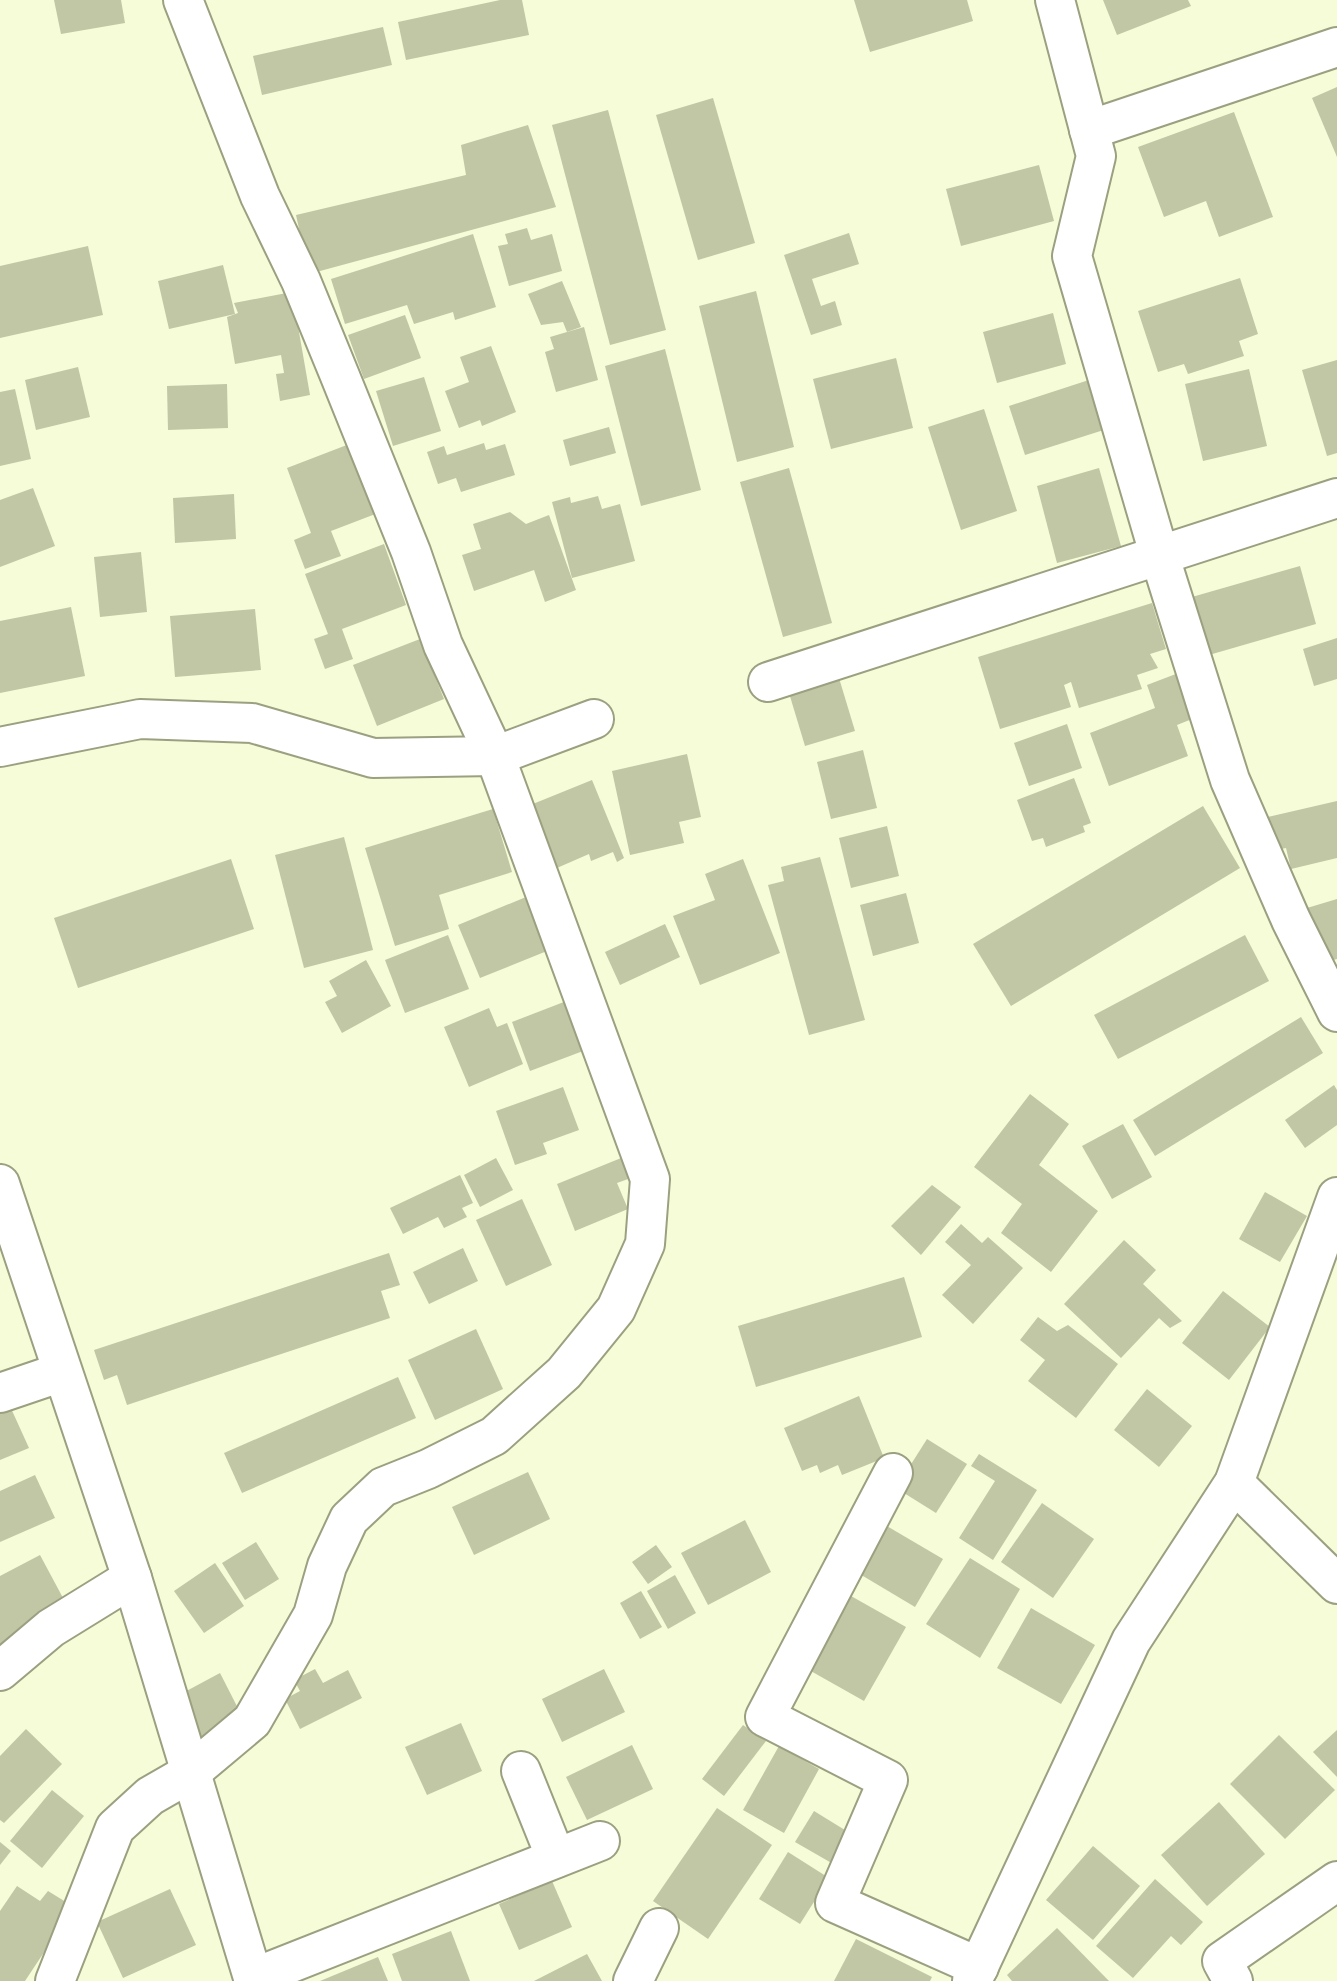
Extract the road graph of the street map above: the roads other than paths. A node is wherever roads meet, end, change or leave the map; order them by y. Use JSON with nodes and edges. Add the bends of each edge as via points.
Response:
{"nodes":[{"id":1,"x":183,"y":0,"type":"edge"},
{"id":2,"x":1055,"y":0,"type":"edge"},
{"id":3,"x":1337,"y":47,"type":"edge"},
{"id":4,"x":1089,"y":130,"type":"junction"},
{"id":5,"x":1337,"y":498,"type":"edge"},
{"id":6,"x":1159,"y":554,"type":"junction"},
{"id":7,"x":768,"y":682,"type":"dead end"},
{"id":8,"x":594,"y":719,"type":"dead end"},
{"id":9,"x":0,"y":747,"type":"edge"},
{"id":10,"x":495,"y":756,"type":"junction"},
{"id":11,"x":1337,"y":1012,"type":"edge"},
{"id":12,"x":0,"y":1184,"type":"edge"},
{"id":13,"x":1337,"y":1197,"type":"edge"},
{"id":14,"x":9,"y":1239,"type":"edge"},
{"id":15,"x":62,"y":1372,"type":"junction"},
{"id":16,"x":0,"y":1393,"type":"edge"},
{"id":17,"x":893,"y":1474,"type":"dead end"},
{"id":18,"x":1234,"y":1483,"type":"junction"},
{"id":19,"x":132,"y":1578,"type":"junction"},
{"id":20,"x":1337,"y":1584,"type":"edge"},
{"id":21,"x":0,"y":1671,"type":"edge"},
{"id":22,"x":521,"y":1771,"type":"dead end"},
{"id":23,"x":190,"y":1773,"type":"junction"},
{"id":24,"x":600,"y":1841,"type":"dead end"},
{"id":25,"x":556,"y":1858,"type":"junction"},
{"id":26,"x":1337,"y":1881,"type":"edge"},
{"id":27,"x":659,"y":1928,"type":"dead end"},
{"id":28,"x":975,"y":1974,"type":"edge"},
{"id":29,"x":253,"y":1980,"type":"edge"},
{"id":30,"x":55,"y":1981,"type":"edge"},
{"id":31,"x":633,"y":1981,"type":"edge"},
{"id":32,"x":1233,"y":1981,"type":"edge"}],
"edges":[{"from":1,"to":10,"type":"street","via":[[260,196],[301,281],[411,552],[443,645]]},
{"from":2,"to":4,"type":"street"},
{"from":3,"to":4,"type":"street"},
{"from":4,"to":6,"type":"street","via":[[1096,156],[1072,256]]},
{"from":5,"to":6,"type":"street"},
{"from":6,"to":7,"type":"street"},
{"from":6,"to":11,"type":"street","via":[[1230,780]]},
{"from":8,"to":10,"type":"street"},
{"from":9,"to":10,"type":"street","via":[[140,719],[252,723],[373,758]]},
{"from":10,"to":23,"type":"street","via":[[650,1179],[645,1244],[616,1309],[564,1373],[494,1436],[383,1487],[349,1519],[327,1566],[313,1615],[252,1721]]},
{"from":12,"to":14,"type":"street"},
{"from":13,"to":18,"type":"street"},
{"from":14,"to":15,"type":"street"},
{"from":15,"to":16,"type":"street"},
{"from":15,"to":19,"type":"street"},
{"from":17,"to":28,"type":"street","via":[[765,1717],[888,1780],[835,1903]]},
{"from":18,"to":20,"type":"street"},
{"from":18,"to":28,"type":"street","via":[[1131,1641]]},
{"from":19,"to":21,"type":"street","via":[[51,1628]]},
{"from":19,"to":23,"type":"street"},
{"from":22,"to":25,"type":"street"},
{"from":23,"to":29,"type":"street"},
{"from":23,"to":30,"type":"street","via":[[150,1796],[115,1828]]},
{"from":24,"to":25,"type":"street"},
{"from":25,"to":29,"type":"street"},
{"from":26,"to":32,"type":"street","via":[[1222,1961]]},
{"from":27,"to":31,"type":"street"}]}
